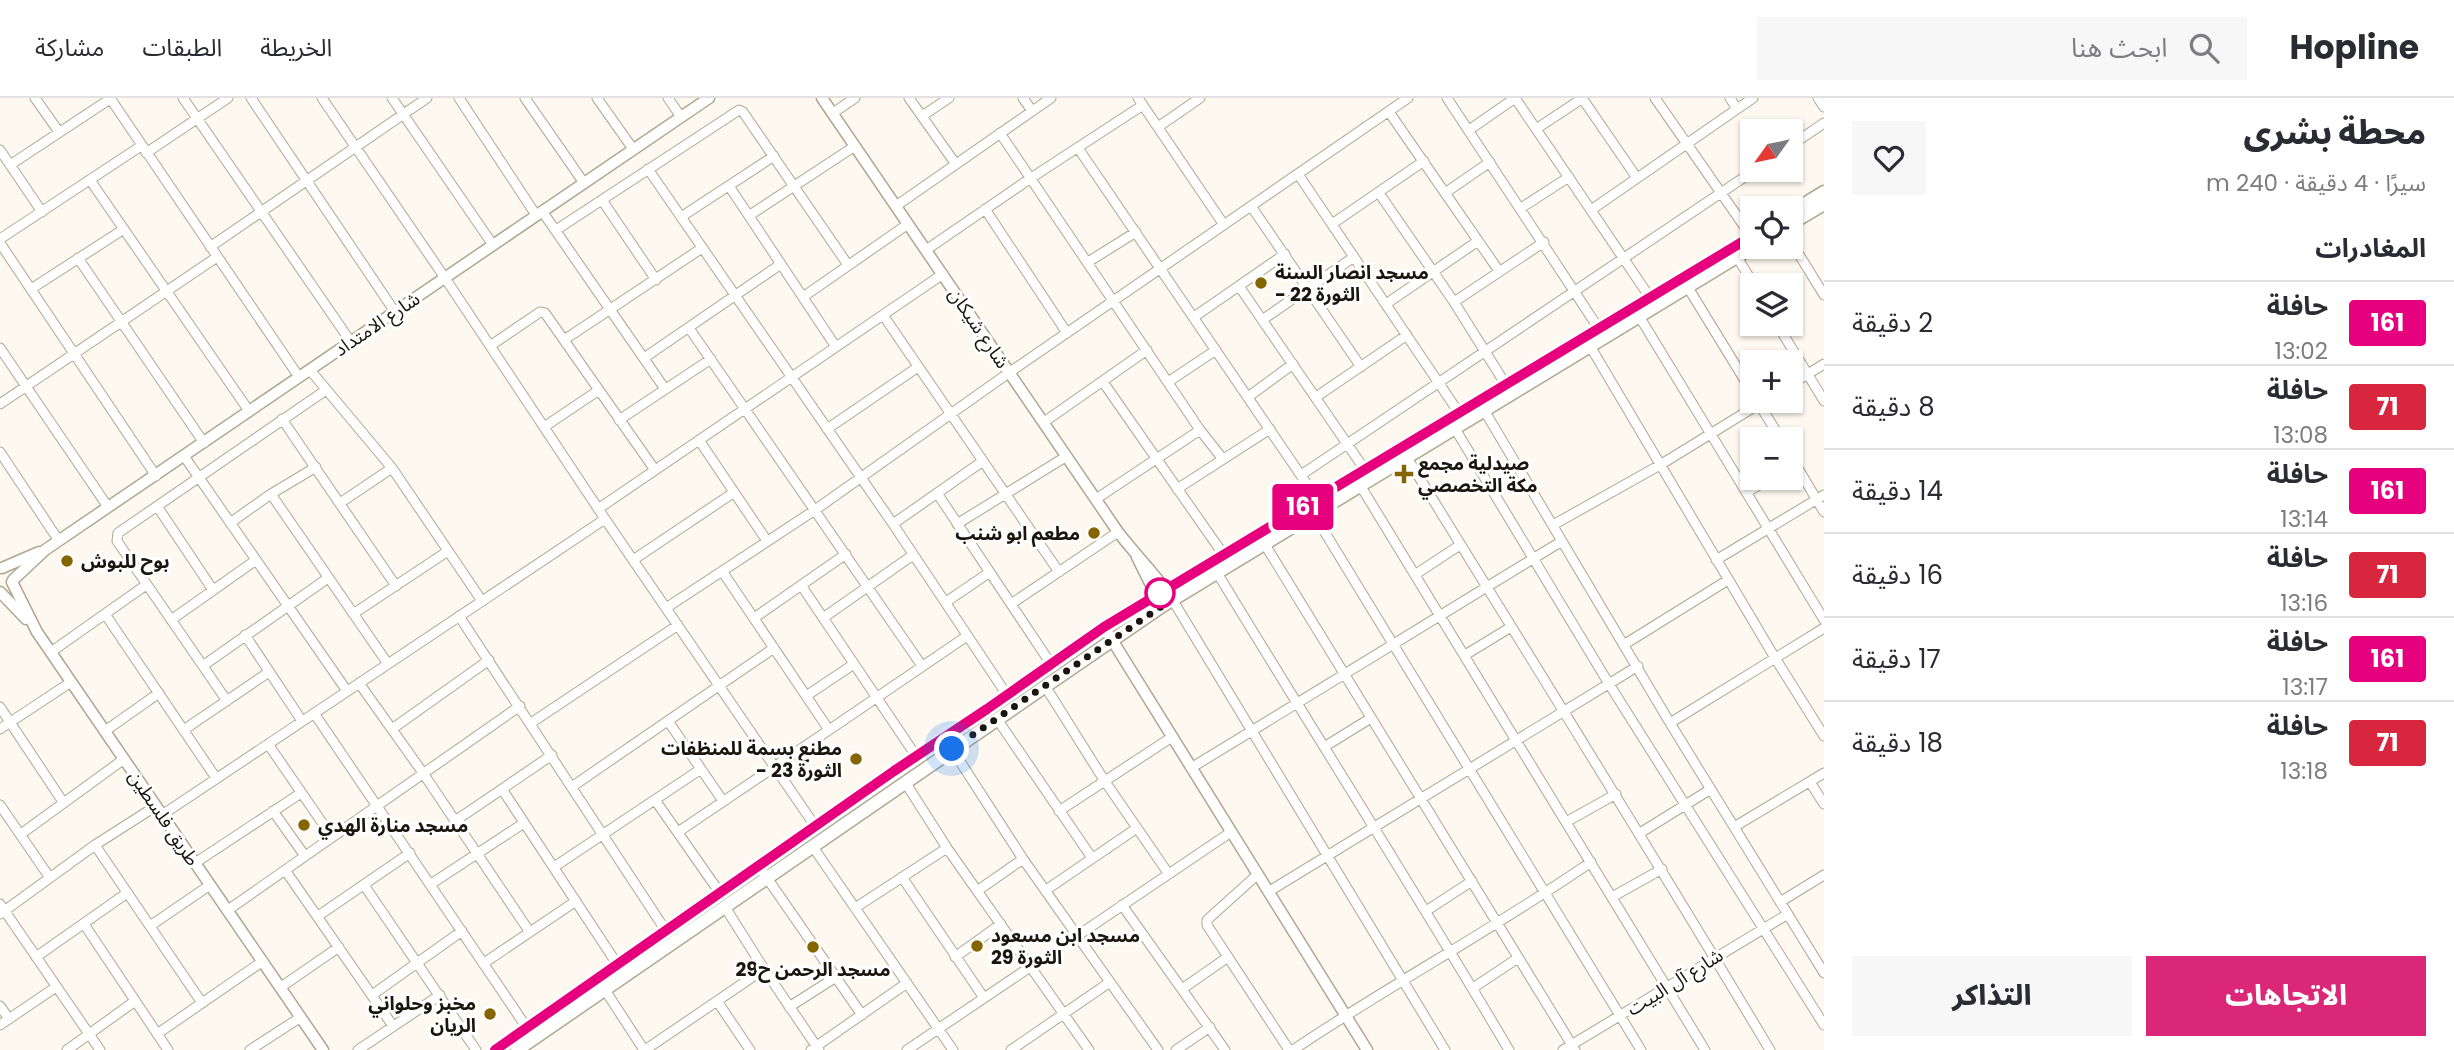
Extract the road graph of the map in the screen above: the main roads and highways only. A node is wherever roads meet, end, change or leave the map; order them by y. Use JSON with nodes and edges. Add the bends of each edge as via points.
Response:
{"nodes":[{"id":1,"x":1824,"y":192,"type":"edge"},
{"id":2,"x":1824,"y":204,"type":"edge"},
{"id":3,"x":1803,"y":205,"type":"edge"},
{"id":4,"x":1803,"y":216,"type":"edge"},
{"id":5,"x":1740,"y":244,"type":"edge"},
{"id":6,"x":1740,"y":255,"type":"edge"},
{"id":7,"x":1653,"y":302,"type":"junction"},
{"id":8,"x":1550,"y":365,"type":"junction"},
{"id":9,"x":1164,"y":597,"type":"junction"},
{"id":10,"x":929,"y":747,"type":"junction"},
{"id":11,"x":937,"y":760,"type":"junction"},
{"id":12,"x":495,"y":1050,"type":"edge"},
{"id":13,"x":517,"y":1050,"type":"edge"}],
"edges":[{"from":1,"to":3,"type":"main road"},
{"from":2,"to":4,"type":"main road"},
{"from":5,"to":7,"type":"main road"},
{"from":6,"to":7,"type":"main road"},
{"from":7,"to":8,"type":"main road","via":[[1600,329]]},
{"from":7,"to":8,"type":"main road","via":[[1590,346]]},
{"from":8,"to":9,"type":"main road","via":[[1265,543]]},
{"from":8,"to":9,"type":"main road","via":[[1506,385],[1223,554]]},
{"from":9,"to":10,"type":"main road","via":[[1104,627]]},
{"from":9,"to":11,"type":"main road","via":[[1113,639]]},
{"from":10,"to":11,"type":"main road"},
{"from":10,"to":12,"type":"main road"},
{"from":11,"to":13,"type":"main road"}]}
